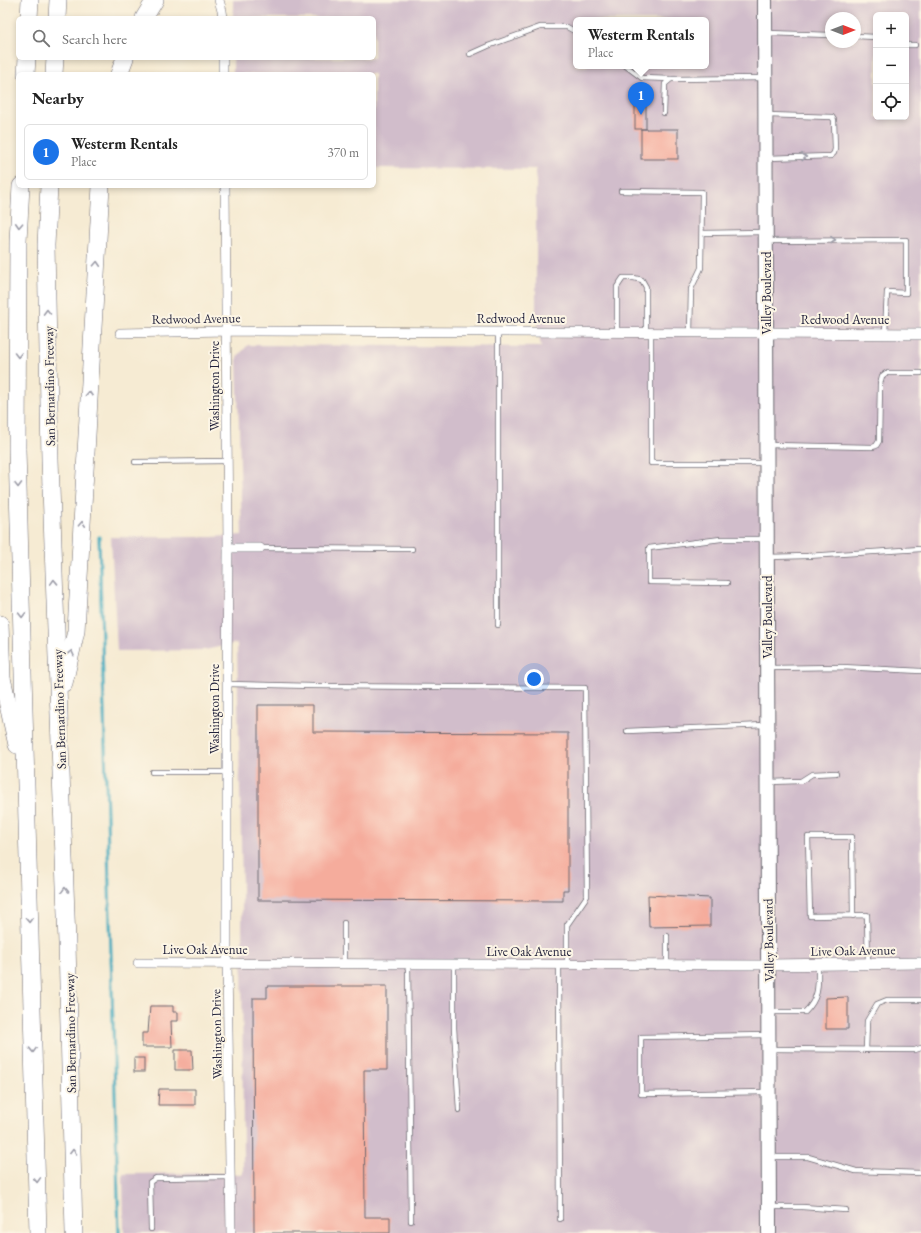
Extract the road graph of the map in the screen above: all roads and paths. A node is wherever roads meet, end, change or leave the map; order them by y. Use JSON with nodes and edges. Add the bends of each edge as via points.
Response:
{"nodes":[{"id":1,"x":30,"y":0,"type":"edge"},
{"id":2,"x":58,"y":0,"type":"edge"},
{"id":3,"x":155,"y":0,"type":"edge"},
{"id":4,"x":219,"y":0,"type":"edge"},
{"id":5,"x":765,"y":0,"type":"edge"},
{"id":6,"x":29,"y":16,"type":"edge"},
{"id":7,"x":57,"y":16,"type":"edge"},
{"id":8,"x":145,"y":16,"type":"edge"},
{"id":9,"x":223,"y":16,"type":"edge"},
{"id":10,"x":573,"y":30,"type":"edge"},
{"id":11,"x":765,"y":33,"type":"junction"},
{"id":12,"x":825,"y":35,"type":"edge"},
{"id":13,"x":861,"y":36,"type":"edge"},
{"id":14,"x":873,"y":37,"type":"edge"},
{"id":15,"x":909,"y":45,"type":"edge"},
{"id":16,"x":915,"y":45,"type":"dead end"},
{"id":17,"x":470,"y":54,"type":"dead end"},
{"id":18,"x":27,"y":60,"type":"edge"},
{"id":19,"x":55,"y":60,"type":"edge"},
{"id":20,"x":123,"y":60,"type":"edge"},
{"id":21,"x":223,"y":60,"type":"edge"},
{"id":22,"x":630,"y":69,"type":"edge"},
{"id":23,"x":26,"y":72,"type":"edge"},
{"id":24,"x":54,"y":72,"type":"edge"},
{"id":25,"x":120,"y":72,"type":"edge"},
{"id":26,"x":223,"y":72,"type":"edge"},
{"id":27,"x":670,"y":78,"type":"junction"},
{"id":28,"x":765,"y":78,"type":"junction"},
{"id":29,"x":664,"y":113,"type":"dead end"},
{"id":30,"x":766,"y":115,"type":"junction"},
{"id":31,"x":766,"y":158,"type":"junction"},
{"id":32,"x":21,"y":188,"type":"edge"},
{"id":33,"x":49,"y":188,"type":"edge"},
{"id":34,"x":101,"y":188,"type":"edge"},
{"id":35,"x":225,"y":188,"type":"edge"},
{"id":36,"x":621,"y":191,"type":"dead end"},
{"id":37,"x":702,"y":233,"type":"junction"},
{"id":38,"x":766,"y":236,"type":"junction"},
{"id":39,"x":227,"y":332,"type":"junction"},
{"id":40,"x":498,"y":332,"type":"junction"},
{"id":41,"x":120,"y":333,"type":"dead end"},
{"id":42,"x":617,"y":333,"type":"junction"},
{"id":43,"x":648,"y":333,"type":"junction"},
{"id":44,"x":690,"y":333,"type":"junction"},
{"id":45,"x":766,"y":333,"type":"junction"},
{"id":46,"x":886,"y":334,"type":"junction"},
{"id":47,"x":921,"y":334,"type":"edge"},
{"id":48,"x":921,"y":373,"type":"edge"},
{"id":49,"x":766,"y":445,"type":"junction"},
{"id":50,"x":228,"y":461,"type":"junction"},
{"id":51,"x":135,"y":462,"type":"dead end"},
{"id":52,"x":766,"y":463,"type":"junction"},
{"id":53,"x":766,"y":539,"type":"junction"},
{"id":54,"x":228,"y":548,"type":"junction"},
{"id":55,"x":260,"y":548,"type":"joint"},
{"id":56,"x":412,"y":548,"type":"dead end"},
{"id":57,"x":921,"y":549,"type":"edge"},
{"id":58,"x":766,"y":557,"type":"junction"},
{"id":59,"x":727,"y":583,"type":"dead end"},
{"id":60,"x":0,"y":624,"type":"edge"},
{"id":61,"x":498,"y":625,"type":"dead end"},
{"id":62,"x":767,"y":668,"type":"junction"},
{"id":63,"x":921,"y":671,"type":"edge"},
{"id":64,"x":226,"y":684,"type":"junction"},
{"id":65,"x":59,"y":704,"type":"junction"},
{"id":66,"x":767,"y":725,"type":"junction"},
{"id":67,"x":627,"y":731,"type":"dead end"},
{"id":68,"x":152,"y":772,"type":"dead end"},
{"id":69,"x":226,"y":772,"type":"junction"},
{"id":70,"x":836,"y":773,"type":"dead end"},
{"id":71,"x":26,"y":781,"type":"junction"},
{"id":72,"x":767,"y":782,"type":"junction"},
{"id":73,"x":853,"y":916,"type":"junction"},
{"id":74,"x":344,"y":923,"type":"dead end"},
{"id":75,"x":667,"y":936,"type":"dead end"},
{"id":76,"x":138,"y":962,"type":"dead end"},
{"id":77,"x":227,"y":963,"type":"junction"},
{"id":78,"x":344,"y":963,"type":"junction"},
{"id":79,"x":921,"y":963,"type":"edge"},
{"id":80,"x":408,"y":964,"type":"junction"},
{"id":81,"x":454,"y":964,"type":"junction"},
{"id":82,"x":868,"y":964,"type":"junction"},
{"id":83,"x":563,"y":965,"type":"junction"},
{"id":84,"x":667,"y":965,"type":"junction"},
{"id":85,"x":768,"y":965,"type":"junction"},
{"id":86,"x":818,"y":965,"type":"junction"},
{"id":87,"x":921,"y":1000,"type":"edge"},
{"id":88,"x":769,"y":1012,"type":"junction"},
{"id":89,"x":769,"y":1042,"type":"junction"},
{"id":90,"x":921,"y":1048,"type":"edge"},
{"id":91,"x":866,"y":1050,"type":"junction"},
{"id":92,"x":769,"y":1092,"type":"junction"},
{"id":93,"x":459,"y":1110,"type":"dead end"},
{"id":94,"x":770,"y":1158,"type":"junction"},
{"id":95,"x":921,"y":1173,"type":"edge"},
{"id":96,"x":231,"y":1177,"type":"junction"},
{"id":97,"x":770,"y":1207,"type":"junction"},
{"id":98,"x":846,"y":1210,"type":"dead end"},
{"id":99,"x":560,"y":1219,"type":"dead end"},
{"id":100,"x":411,"y":1221,"type":"dead end"},
{"id":101,"x":151,"y":1228,"type":"dead end"},
{"id":102,"x":38,"y":1233,"type":"edge"},
{"id":103,"x":74,"y":1233,"type":"edge"},
{"id":104,"x":231,"y":1233,"type":"edge"},
{"id":105,"x":769,"y":1233,"type":"edge"}],
"edges":[{"from":1,"to":6,"type":"highway"},
{"from":2,"to":7,"type":"highway"},
{"from":3,"to":8,"type":"highway"},
{"from":4,"to":9,"type":"street"},
{"from":5,"to":11,"type":"main road","name":"Valley Boulevard"},
{"from":10,"to":17,"type":"lane","via":[[567,27],[540,27]]},
{"from":11,"to":12,"type":"lane"},
{"from":11,"to":28,"type":"main road","name":"Valley Boulevard"},
{"from":13,"to":14,"type":"lane"},
{"from":15,"to":16,"type":"lane"},
{"from":18,"to":23,"type":"highway"},
{"from":19,"to":24,"type":"highway"},
{"from":20,"to":25,"type":"highway"},
{"from":21,"to":26,"type":"street"},
{"from":22,"to":27,"type":"lane","via":[[642,78]]},
{"from":27,"to":28,"type":"lane"},
{"from":27,"to":29,"type":"lane","via":[[665,84]]},
{"from":28,"to":30,"type":"main road","name":"Valley Boulevard"},
{"from":30,"to":31,"type":"main road","name":"Valley Boulevard"},
{"from":31,"to":30,"type":"lane","one_way":true,"via":[[831,156],[835,149],[832,117]]},
{"from":31,"to":38,"type":"main road","name":"Valley Boulevard"},
{"from":32,"to":71,"type":"highway","one_way":true,"via":[[18,248],[18,449]]},
{"from":65,"to":33,"type":"highway","name":"San Bernardino Freeway","one_way":true,"via":[[49,443],[46,244]]},
{"from":65,"to":34,"type":"highway","one_way":true,"via":[[76,631]]},
{"from":35,"to":39,"type":"street","name":"Washington Drive"},
{"from":36,"to":37,"type":"lane","via":[[702,192]]},
{"from":37,"to":38,"type":"lane"},
{"from":37,"to":44,"type":"lane","via":[[701,268],[691,290]]},
{"from":38,"to":45,"type":"main road","name":"Valley Boulevard"},
{"from":38,"to":46,"type":"lane","one_way":true,"via":[[801,240],[906,240],[906,293],[887,292]]},
{"from":39,"to":40,"type":"street","name":"Redwood Avenue"},
{"from":39,"to":41,"type":"street","name":"Redwood Avenue"},
{"from":39,"to":50,"type":"street","name":"Washington Drive"},
{"from":40,"to":42,"type":"street","name":"Redwood Avenue"},
{"from":40,"to":61,"type":"lane"},
{"from":42,"to":43,"type":"street","name":"Redwood Avenue"},
{"from":42,"to":43,"type":"lane","via":[[617,287],[623,278],[634,278],[642,280],[646,287]]},
{"from":43,"to":44,"type":"street","name":"Redwood Avenue"},
{"from":43,"to":52,"type":"lane","via":[[651,463]]},
{"from":44,"to":45,"type":"street","name":"Redwood Avenue"},
{"from":45,"to":46,"type":"street","name":"Redwood Avenue"},
{"from":45,"to":49,"type":"main road","name":"Valley Boulevard"},
{"from":46,"to":47,"type":"street","name":"Redwood Avenue"},
{"from":48,"to":49,"type":"lane","via":[[886,373],[882,376],[879,441],[876,446]]},
{"from":49,"to":52,"type":"main road","name":"Valley Boulevard"},
{"from":50,"to":51,"type":"lane"},
{"from":50,"to":54,"type":"street","name":"Washington Drive"},
{"from":52,"to":53,"type":"main road","name":"Valley Boulevard"},
{"from":53,"to":58,"type":"main road","name":"Valley Boulevard"},
{"from":53,"to":59,"type":"lane","via":[[721,539],[649,548],[649,582]]},
{"from":54,"to":55,"type":"street"},
{"from":54,"to":64,"type":"street","name":"Washington Drive"},
{"from":55,"to":56,"type":"lane"},
{"from":57,"to":58,"type":"lane"},
{"from":58,"to":62,"type":"main road","name":"Valley Boulevard"},
{"from":60,"to":71,"type":"highway","via":[[2,678]]},
{"from":62,"to":63,"type":"lane","via":[[842,667]]},
{"from":62,"to":66,"type":"main road","name":"Valley Boulevard"},
{"from":64,"to":69,"type":"street","name":"Washington Drive"},
{"from":64,"to":83,"type":"lane","via":[[585,688],[587,896],[566,925]]},
{"from":103,"to":65,"type":"highway","name":"San Bernardino Freeway","one_way":true},
{"from":66,"to":67,"type":"lane"},
{"from":66,"to":72,"type":"main road","name":"Valley Boulevard"},
{"from":68,"to":69,"type":"lane"},
{"from":69,"to":77,"type":"street","name":"Washington Drive"},
{"from":70,"to":72,"type":"lane","via":[[812,774],[801,781]]},
{"from":71,"to":102,"type":"highway","one_way":true},
{"from":72,"to":85,"type":"main road","name":"Valley Boulevard"},
{"from":73,"to":73,"type":"lane","via":[[810,916],[808,837],[852,837]]},
{"from":73,"to":82,"type":"lane","via":[[867,915]]},
{"from":74,"to":78,"type":"lane"},
{"from":75,"to":84,"type":"lane"},
{"from":76,"to":77,"type":"street","name":"Live Oak Avenue"},
{"from":77,"to":78,"type":"street","name":"Live Oak Avenue"},
{"from":77,"to":96,"type":"street","name":"Washington Drive"},
{"from":78,"to":80,"type":"street","name":"Live Oak Avenue"},
{"from":79,"to":82,"type":"street","name":"Live Oak Avenue"},
{"from":80,"to":81,"type":"street","name":"Live Oak Avenue"},
{"from":80,"to":100,"type":"lane"},
{"from":81,"to":83,"type":"street","name":"Live Oak Avenue"},
{"from":81,"to":93,"type":"lane","via":[[454,1028]]},
{"from":82,"to":86,"type":"street","name":"Live Oak Avenue"},
{"from":83,"to":84,"type":"street","name":"Live Oak Avenue"},
{"from":83,"to":99,"type":"lane"},
{"from":84,"to":85,"type":"street","name":"Live Oak Avenue"},
{"from":85,"to":86,"type":"street","name":"Live Oak Avenue"},
{"from":85,"to":88,"type":"main road","name":"Valley Boulevard"},
{"from":86,"to":88,"type":"lane","via":[[816,997],[805,1012]]},
{"from":87,"to":91,"type":"lane","via":[[887,1000],[877,1004],[867,1021]]},
{"from":88,"to":89,"type":"main road","name":"Valley Boulevard"},
{"from":89,"to":91,"type":"lane"},
{"from":89,"to":92,"type":"main road","name":"Valley Boulevard"},
{"from":89,"to":92,"type":"lane","via":[[641,1037],[641,1094]]},
{"from":90,"to":91,"type":"lane"},
{"from":92,"to":94,"type":"main road","name":"Valley Boulevard"},
{"from":94,"to":95,"type":"lane","via":[[808,1157],[856,1171]]},
{"from":94,"to":97,"type":"main road","name":"Valley Boulevard"},
{"from":96,"to":101,"type":"lane","via":[[152,1179]]},
{"from":96,"to":104,"type":"street","name":"Washington Drive"},
{"from":97,"to":98,"type":"lane"},
{"from":97,"to":105,"type":"main road","name":"Valley Boulevard"}]}
